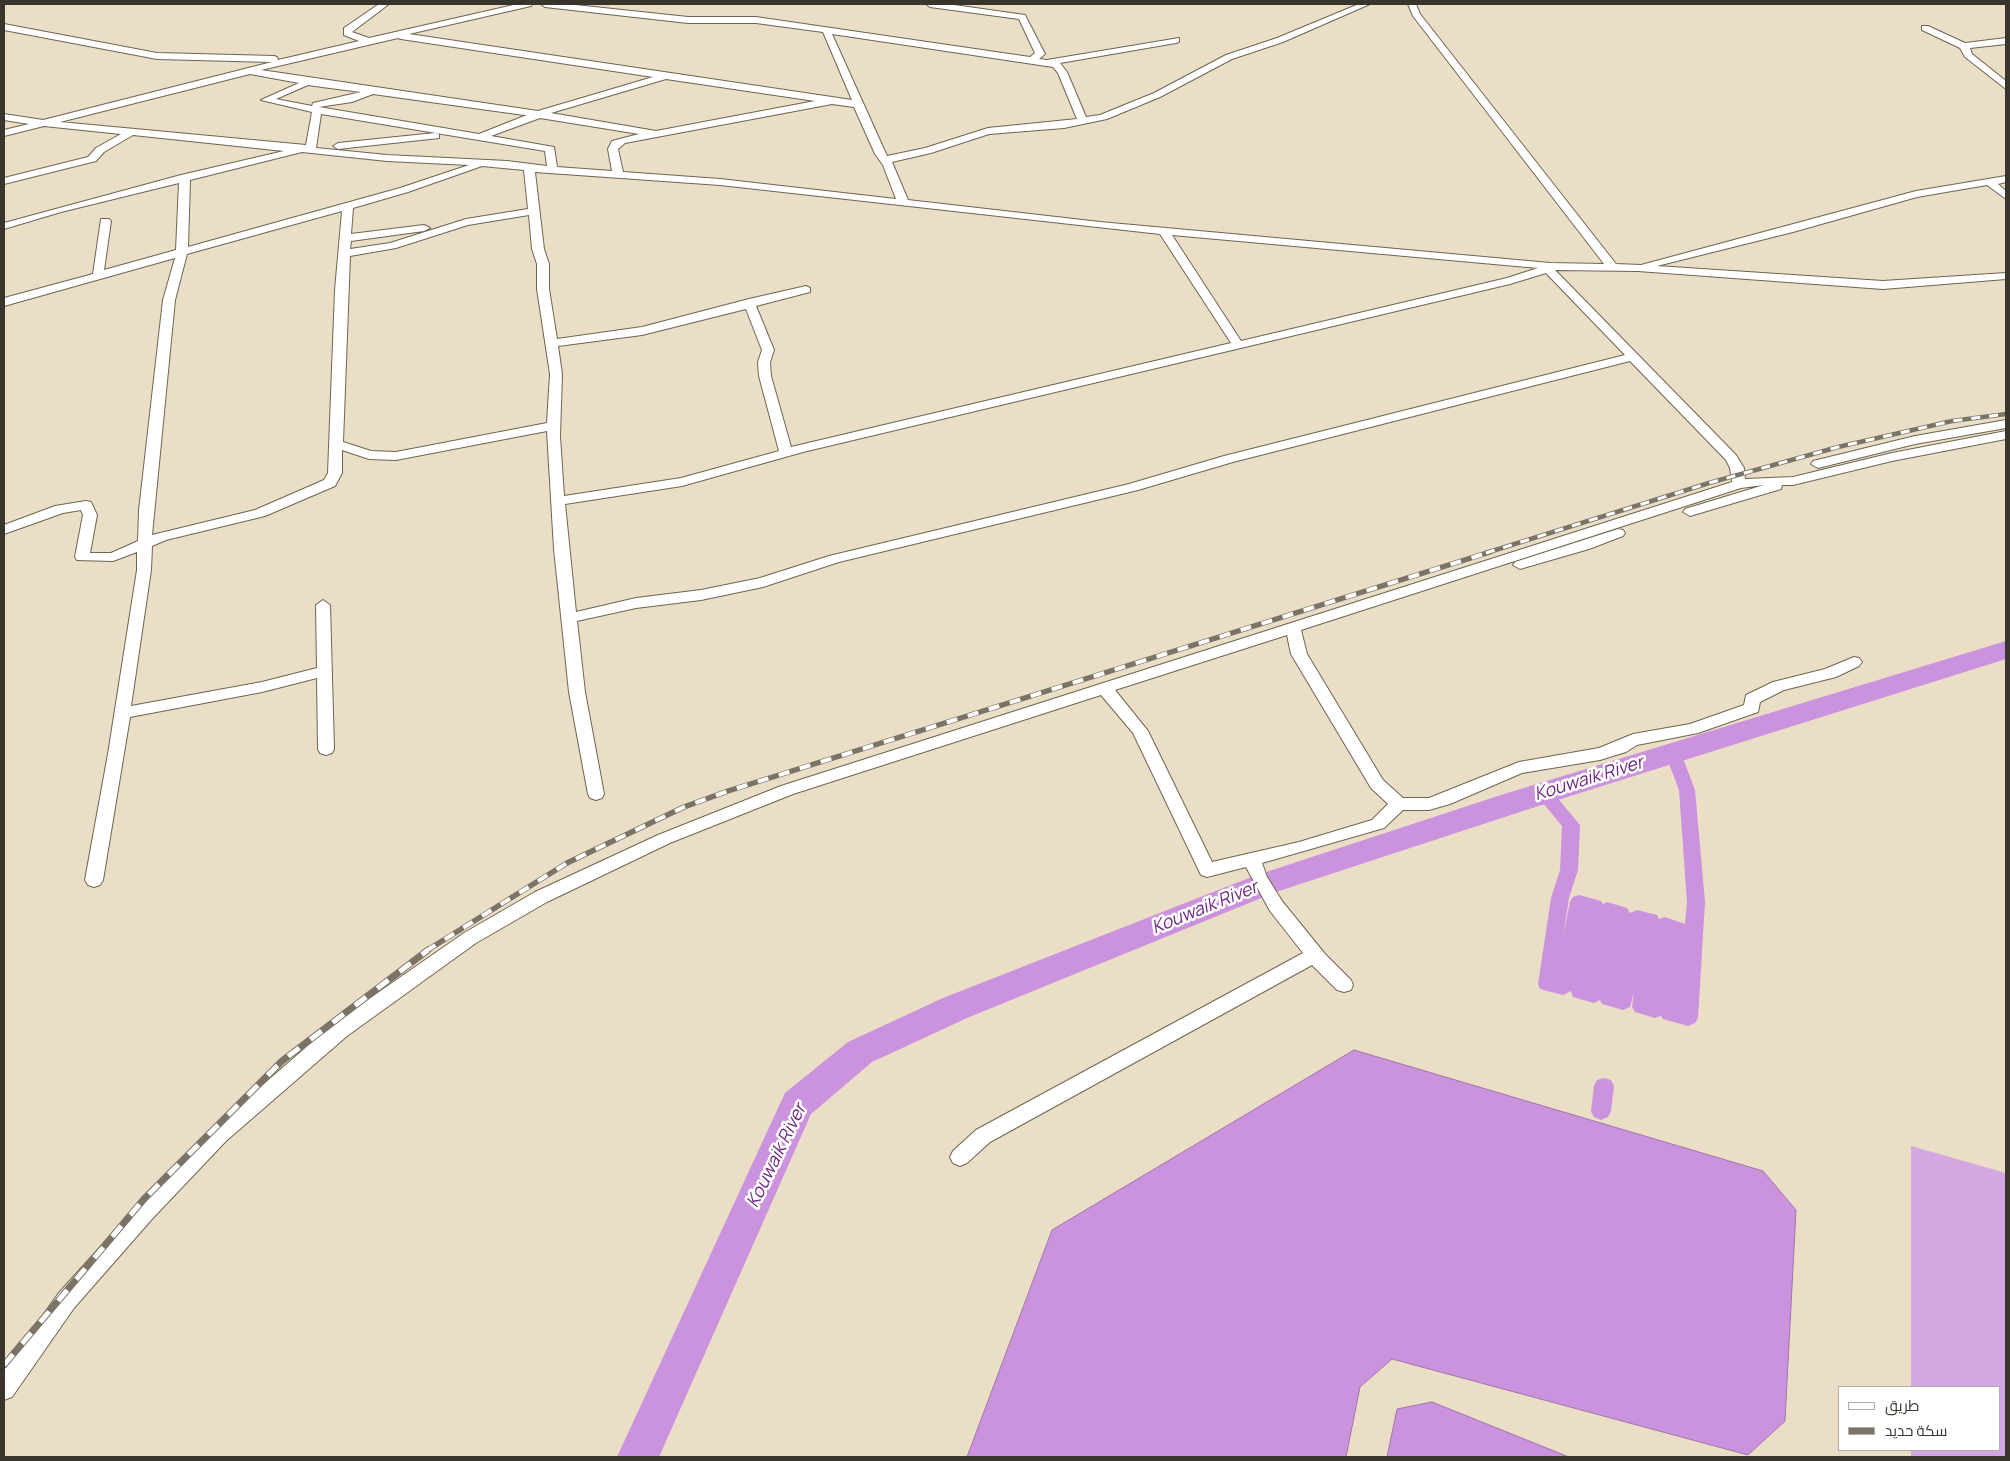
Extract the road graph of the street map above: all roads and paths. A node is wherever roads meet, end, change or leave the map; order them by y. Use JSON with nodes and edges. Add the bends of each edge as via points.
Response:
{"nodes":[{"id":1,"x":385,"y":4,"type":"edge"},
{"id":2,"x":528,"y":4,"type":"edge"},
{"id":3,"x":545,"y":4,"type":"edge"},
{"id":4,"x":930,"y":4,"type":"edge"},
{"id":5,"x":1366,"y":4,"type":"edge"},
{"id":6,"x":1412,"y":4,"type":"edge"},
{"id":7,"x":4,"y":27,"type":"edge"},
{"id":8,"x":1925,"y":28,"type":"dead end"},
{"id":9,"x":826,"y":30,"type":"junction"},
{"id":10,"x":393,"y":35,"type":"junction"},
{"id":11,"x":1176,"y":40,"type":"dead end"},
{"id":12,"x":368,"y":41,"type":"junction"},
{"id":13,"x":2006,"y":41,"type":"edge"},
{"id":14,"x":1964,"y":46,"type":"junction"},
{"id":15,"x":294,"y":59,"type":"junction"},
{"id":16,"x":1034,"y":60,"type":"junction"},
{"id":17,"x":1046,"y":63,"type":"junction"},
{"id":18,"x":248,"y":71,"type":"junction"},
{"id":19,"x":668,"y":75,"type":"junction"},
{"id":20,"x":303,"y":81,"type":"junction"},
{"id":21,"x":2006,"y":86,"type":"edge"},
{"id":22,"x":374,"y":90,"type":"junction"},
{"id":23,"x":832,"y":101,"type":"junction"},
{"id":24,"x":858,"y":104,"type":"junction"},
{"id":25,"x":305,"y":107,"type":"junction"},
{"id":26,"x":317,"y":110,"type":"junction"},
{"id":27,"x":540,"y":114,"type":"junction"},
{"id":28,"x":4,"y":117,"type":"edge"},
{"id":29,"x":1083,"y":121,"type":"junction"},
{"id":30,"x":44,"y":124,"type":"junction"},
{"id":31,"x":131,"y":132,"type":"junction"},
{"id":32,"x":4,"y":133,"type":"edge"},
{"id":33,"x":457,"y":134,"type":"junction"},
{"id":34,"x":653,"y":134,"type":"junction"},
{"id":35,"x":480,"y":137,"type":"junction"},
{"id":36,"x":306,"y":149,"type":"junction"},
{"id":37,"x":884,"y":160,"type":"junction"},
{"id":38,"x":486,"y":163,"type":"junction"},
{"id":39,"x":529,"y":168,"type":"junction"},
{"id":40,"x":552,"y":168,"type":"junction"},
{"id":41,"x":618,"y":173,"type":"junction"},
{"id":42,"x":185,"y":177,"type":"junction"},
{"id":43,"x":2006,"y":179,"type":"edge"},
{"id":44,"x":4,"y":181,"type":"edge"},
{"id":45,"x":1990,"y":182,"type":"junction"},
{"id":46,"x":2006,"y":196,"type":"edge"},
{"id":47,"x":904,"y":204,"type":"junction"},
{"id":48,"x":348,"y":206,"type":"junction"},
{"id":49,"x":534,"y":211,"type":"junction"},
{"id":50,"x":105,"y":221,"type":"dead end"},
{"id":51,"x":466,"y":222,"type":"junction"},
{"id":52,"x":4,"y":226,"type":"edge"},
{"id":53,"x":1163,"y":230,"type":"junction"},
{"id":54,"x":346,"y":238,"type":"junction"},
{"id":55,"x":182,"y":253,"type":"junction"},
{"id":56,"x":344,"y":253,"type":"junction"},
{"id":57,"x":1669,"y":260,"type":"junction"},
{"id":58,"x":1549,"y":268,"type":"junction"},
{"id":59,"x":1613,"y":268,"type":"junction"},
{"id":60,"x":1638,"y":268,"type":"junction"},
{"id":61,"x":1684,"y":272,"type":"junction"},
{"id":62,"x":98,"y":276,"type":"junction"},
{"id":63,"x":2006,"y":276,"type":"edge"},
{"id":64,"x":806,"y":290,"type":"dead end"},
{"id":65,"x":4,"y":302,"type":"edge"},
{"id":66,"x":749,"y":303,"type":"junction"},
{"id":67,"x":552,"y":344,"type":"junction"},
{"id":68,"x":1238,"y":345,"type":"junction"},
{"id":69,"x":1632,"y":357,"type":"junction"},
{"id":70,"x":2006,"y":424,"type":"edge"},
{"id":71,"x":554,"y":426,"type":"junction"},
{"id":72,"x":2006,"y":436,"type":"edge"},
{"id":73,"x":337,"y":445,"type":"junction"},
{"id":74,"x":786,"y":453,"type":"junction"},
{"id":75,"x":1758,"y":481,"type":"junction"},
{"id":76,"x":1793,"y":481,"type":"junction"},
{"id":77,"x":1739,"y":484,"type":"junction"},
{"id":78,"x":557,"y":501,"type":"junction"},
{"id":79,"x":1610,"y":525,"type":"junction"},
{"id":80,"x":1634,"y":527,"type":"junction"},
{"id":81,"x":4,"y":530,"type":"edge"},
{"id":82,"x":145,"y":543,"type":"junction"},
{"id":83,"x":1480,"y":567,"type":"junction"},
{"id":84,"x":323,"y":605,"type":"dead end"},
{"id":85,"x":569,"y":618,"type":"junction"},
{"id":86,"x":1293,"y":627,"type":"junction"},
{"id":87,"x":1854,"y":662,"type":"dead end"},
{"id":88,"x":325,"y":671,"type":"junction"},
{"id":89,"x":1104,"y":687,"type":"junction"},
{"id":90,"x":122,"y":713,"type":"junction"},
{"id":91,"x":326,"y":749,"type":"dead end"},
{"id":92,"x":596,"y":794,"type":"dead end"},
{"id":93,"x":1399,"y":804,"type":"junction"},
{"id":94,"x":1252,"y":859,"type":"junction"},
{"id":95,"x":94,"y":880,"type":"dead end"},
{"id":96,"x":1315,"y":955,"type":"junction"},
{"id":97,"x":1344,"y":985,"type":"dead end"},
{"id":98,"x":960,"y":1157,"type":"dead end"},
{"id":99,"x":4,"y":1389,"type":"edge"}],
"edges":[{"from":1,"to":12,"type":"street","via":[[346,33]]},
{"from":2,"to":10,"type":"street"},
{"from":3,"to":9,"type":"street","via":[[672,19],[756,20]]},
{"from":4,"to":16,"type":"street","via":[[1022,18],[1040,54]]},
{"from":5,"to":29,"type":"street","via":[[1280,40],[1229,57],[1157,96],[1103,117]]},
{"from":6,"to":59,"type":"street","via":[[1416,14]]},
{"from":7,"to":15,"type":"street","via":[[157,56]]},
{"from":8,"to":14,"type":"street"},
{"from":9,"to":16,"type":"street"},
{"from":9,"to":24,"type":"street"},
{"from":10,"to":12,"type":"street"},
{"from":10,"to":19,"type":"street"},
{"from":11,"to":17,"type":"street"},
{"from":12,"to":15,"type":"street"},
{"from":13,"to":14,"type":"street"},
{"from":14,"to":21,"type":"street","via":[[1968,55]]},
{"from":15,"to":18,"type":"street"},
{"from":16,"to":17,"type":"street"},
{"from":17,"to":29,"type":"street","via":[[1056,65],[1062,72]]},
{"from":18,"to":20,"type":"street"},
{"from":18,"to":30,"type":"street"},
{"from":19,"to":23,"type":"street"},
{"from":19,"to":27,"type":"street"},
{"from":20,"to":22,"type":"street"},
{"from":20,"to":25,"type":"street","via":[[304,84],[266,100]]},
{"from":22,"to":25,"type":"street","via":[[352,98]]},
{"from":22,"to":27,"type":"street"},
{"from":23,"to":24,"type":"street"},
{"from":23,"to":34,"type":"street"},
{"from":24,"to":37,"type":"street"},
{"from":25,"to":26,"type":"street"},
{"from":26,"to":33,"type":"street"},
{"from":26,"to":36,"type":"street","via":[[311,147]]},
{"from":27,"to":34,"type":"street"},
{"from":27,"to":35,"type":"street"},
{"from":28,"to":30,"type":"street"},
{"from":29,"to":37,"type":"street","via":[[988,131]]},
{"from":30,"to":31,"type":"street"},
{"from":30,"to":32,"type":"street"},
{"from":31,"to":36,"type":"street"},
{"from":31,"to":44,"type":"street","via":[[100,150],[92,159]]},
{"from":33,"to":35,"type":"street"},
{"from":33,"to":36,"type":"street"},
{"from":34,"to":41,"type":"street","via":[[630,137],[616,143],[613,149]]},
{"from":35,"to":40,"type":"street","via":[[550,149]]},
{"from":36,"to":38,"type":"street","via":[[387,158]]},
{"from":36,"to":42,"type":"street"},
{"from":37,"to":47,"type":"street"},
{"from":38,"to":39,"type":"street"},
{"from":38,"to":48,"type":"street"},
{"from":39,"to":40,"type":"street"},
{"from":39,"to":49,"type":"street"},
{"from":40,"to":41,"type":"street"},
{"from":41,"to":47,"type":"street"},
{"from":42,"to":52,"type":"street"},
{"from":42,"to":55,"type":"street"},
{"from":43,"to":45,"type":"street"},
{"from":45,"to":46,"type":"street"},
{"from":45,"to":57,"type":"street","via":[[1916,194]]},
{"from":47,"to":53,"type":"street"},
{"from":48,"to":54,"type":"street"},
{"from":48,"to":55,"type":"street"},
{"from":49,"to":51,"type":"street"},
{"from":49,"to":67,"type":"street"},
{"from":50,"to":62,"type":"street"},
{"from":51,"to":54,"type":"street"},
{"from":51,"to":56,"type":"street","via":[[392,246]]},
{"from":53,"to":58,"type":"street"},
{"from":53,"to":68,"type":"street"},
{"from":54,"to":56,"type":"street"},
{"from":55,"to":62,"type":"street"},
{"from":55,"to":82,"type":"street","via":[[169,300]]},
{"from":56,"to":73,"type":"street"},
{"from":57,"to":60,"type":"street"},
{"from":57,"to":61,"type":"street","via":[[1666,262],[1668,266]]},
{"from":58,"to":59,"type":"street"},
{"from":58,"to":68,"type":"street","via":[[1510,281]]},
{"from":58,"to":69,"type":"street"},
{"from":59,"to":60,"type":"street"},
{"from":60,"to":61,"type":"street"},
{"from":61,"to":63,"type":"street","via":[[1883,285]]},
{"from":62,"to":65,"type":"street"},
{"from":64,"to":66,"type":"street"},
{"from":66,"to":67,"type":"street","via":[[642,330]]},
{"from":66,"to":74,"type":"street","via":[[768,350],[764,362],[765,376]]},
{"from":67,"to":71,"type":"street","via":[[556,374]]},
{"from":68,"to":74,"type":"street"},
{"from":69,"to":77,"type":"street","via":[[1731,458],[1737,468]]},
{"from":69,"to":85,"type":"street","via":[[1229,459],[1133,487],[834,559],[763,582],[701,596],[636,603]]},
{"from":70,"to":75,"type":"street","via":[[1852,454]]},
{"from":71,"to":73,"type":"street","via":[[396,456],[369,455]]},
{"from":71,"to":78,"type":"street"},
{"from":72,"to":76,"type":"street","via":[[1892,457]]},
{"from":73,"to":82,"type":"street","via":[[336,473],[330,483],[260,512]]},
{"from":74,"to":78,"type":"street","via":[[682,482]]},
{"from":75,"to":76,"type":"street"},
{"from":75,"to":77,"type":"street"},
{"from":76,"to":80,"type":"street"},
{"from":77,"to":79,"type":"street"},
{"from":78,"to":85,"type":"street"},
{"from":79,"to":80,"type":"street"},
{"from":79,"to":83,"type":"street"},
{"from":80,"to":83,"type":"street","via":[[1512,567]]},
{"from":81,"to":82,"type":"street","via":[[60,509],[86,506],[90,516],[82,557],[113,558]]},
{"from":82,"to":90,"type":"street","via":[[144,570]]},
{"from":83,"to":86,"type":"street"},
{"from":84,"to":88,"type":"street"},
{"from":85,"to":92,"type":"street","via":[[577,692]]},
{"from":86,"to":89,"type":"street"},
{"from":86,"to":93,"type":"street","via":[[1304,663],[1377,784]]},
{"from":87,"to":93,"type":"street","via":[[1830,674],[1779,686],[1752,699],[1752,708],[1692,729],[1632,740],[1620,748],[1600,754],[1520,768],[1429,804]]},
{"from":88,"to":90,"type":"street","via":[[262,687]]},
{"from":88,"to":91,"type":"street"},
{"from":89,"to":94,"type":"street","via":[[1140,732],[1207,870]]},
{"from":89,"to":99,"type":"street","via":[[787,790],[664,839],[541,897],[470,938],[340,1030],[219,1135],[66,1301]]},
{"from":90,"to":95,"type":"street"},
{"from":93,"to":94,"type":"street","via":[[1378,824]]},
{"from":94,"to":96,"type":"street","via":[[1276,906]]},
{"from":96,"to":97,"type":"street"},
{"from":96,"to":98,"type":"street","via":[[991,1132]]}]}
